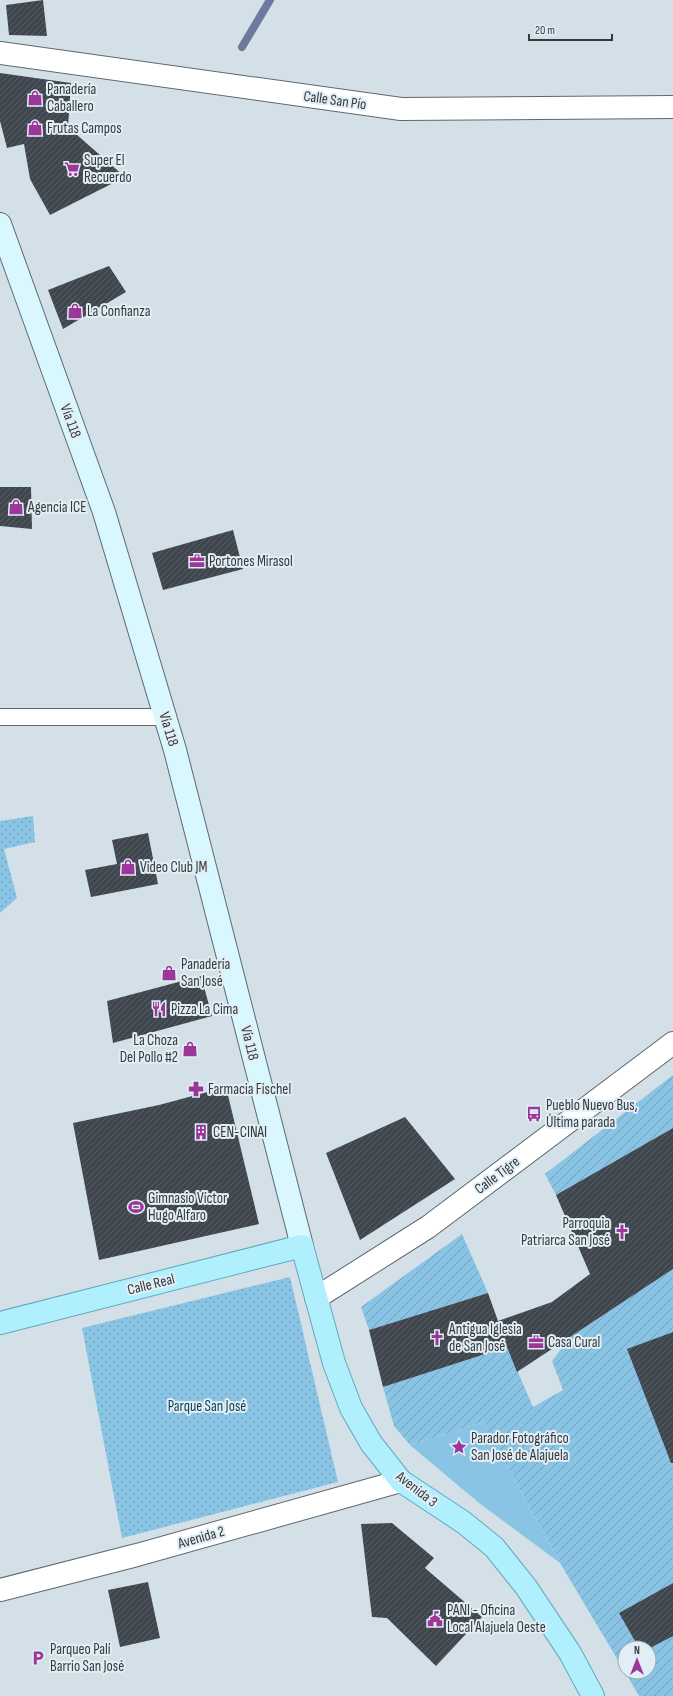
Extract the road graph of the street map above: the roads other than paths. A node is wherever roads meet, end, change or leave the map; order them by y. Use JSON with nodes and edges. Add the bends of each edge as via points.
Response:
{"nodes":[{"id":1,"x":0,"y":53,"type":"edge"},
{"id":2,"x":673,"y":107,"type":"edge"},
{"id":3,"x":0,"y":224,"type":"edge"},
{"id":4,"x":6,"y":255,"type":"edge"},
{"id":5,"x":0,"y":716,"type":"edge"},
{"id":6,"x":165,"y":716,"type":"junction"},
{"id":7,"x":673,"y":1043,"type":"edge"},
{"id":8,"x":302,"y":1246,"type":"junction"},
{"id":9,"x":316,"y":1298,"type":"junction"},
{"id":10,"x":0,"y":1323,"type":"edge"},
{"id":11,"x":401,"y":1481,"type":"junction"},
{"id":12,"x":0,"y":1590,"type":"edge"},
{"id":13,"x":593,"y":1696,"type":"edge"}],
"edges":[{"from":1,"to":2,"type":"street","name":"Calle San Pío","via":[[401,109]]},
{"from":3,"to":4,"type":"main road","name":"Vía 118"},
{"from":4,"to":6,"type":"main road","name":"Vía 118","via":[[104,512]]},
{"from":5,"to":6,"type":"lane"},
{"from":6,"to":8,"type":"main road","name":"Vía 118"},
{"from":7,"to":9,"type":"street","name":"Calle Tigre","via":[[428,1227]]},
{"from":8,"to":9,"type":"main road","name":"Avenida 3"},
{"from":8,"to":10,"type":"main road","name":"Calle Real"},
{"from":9,"to":11,"type":"main road","name":"Avenida 3","via":[[334,1363],[351,1408],[371,1443]]},
{"from":11,"to":12,"type":"street","name":"Avenida 2","via":[[137,1555]]},
{"from":11,"to":13,"type":"main road","name":"Avenida 3","via":[[494,1547],[526,1587],[570,1653]]}]}
